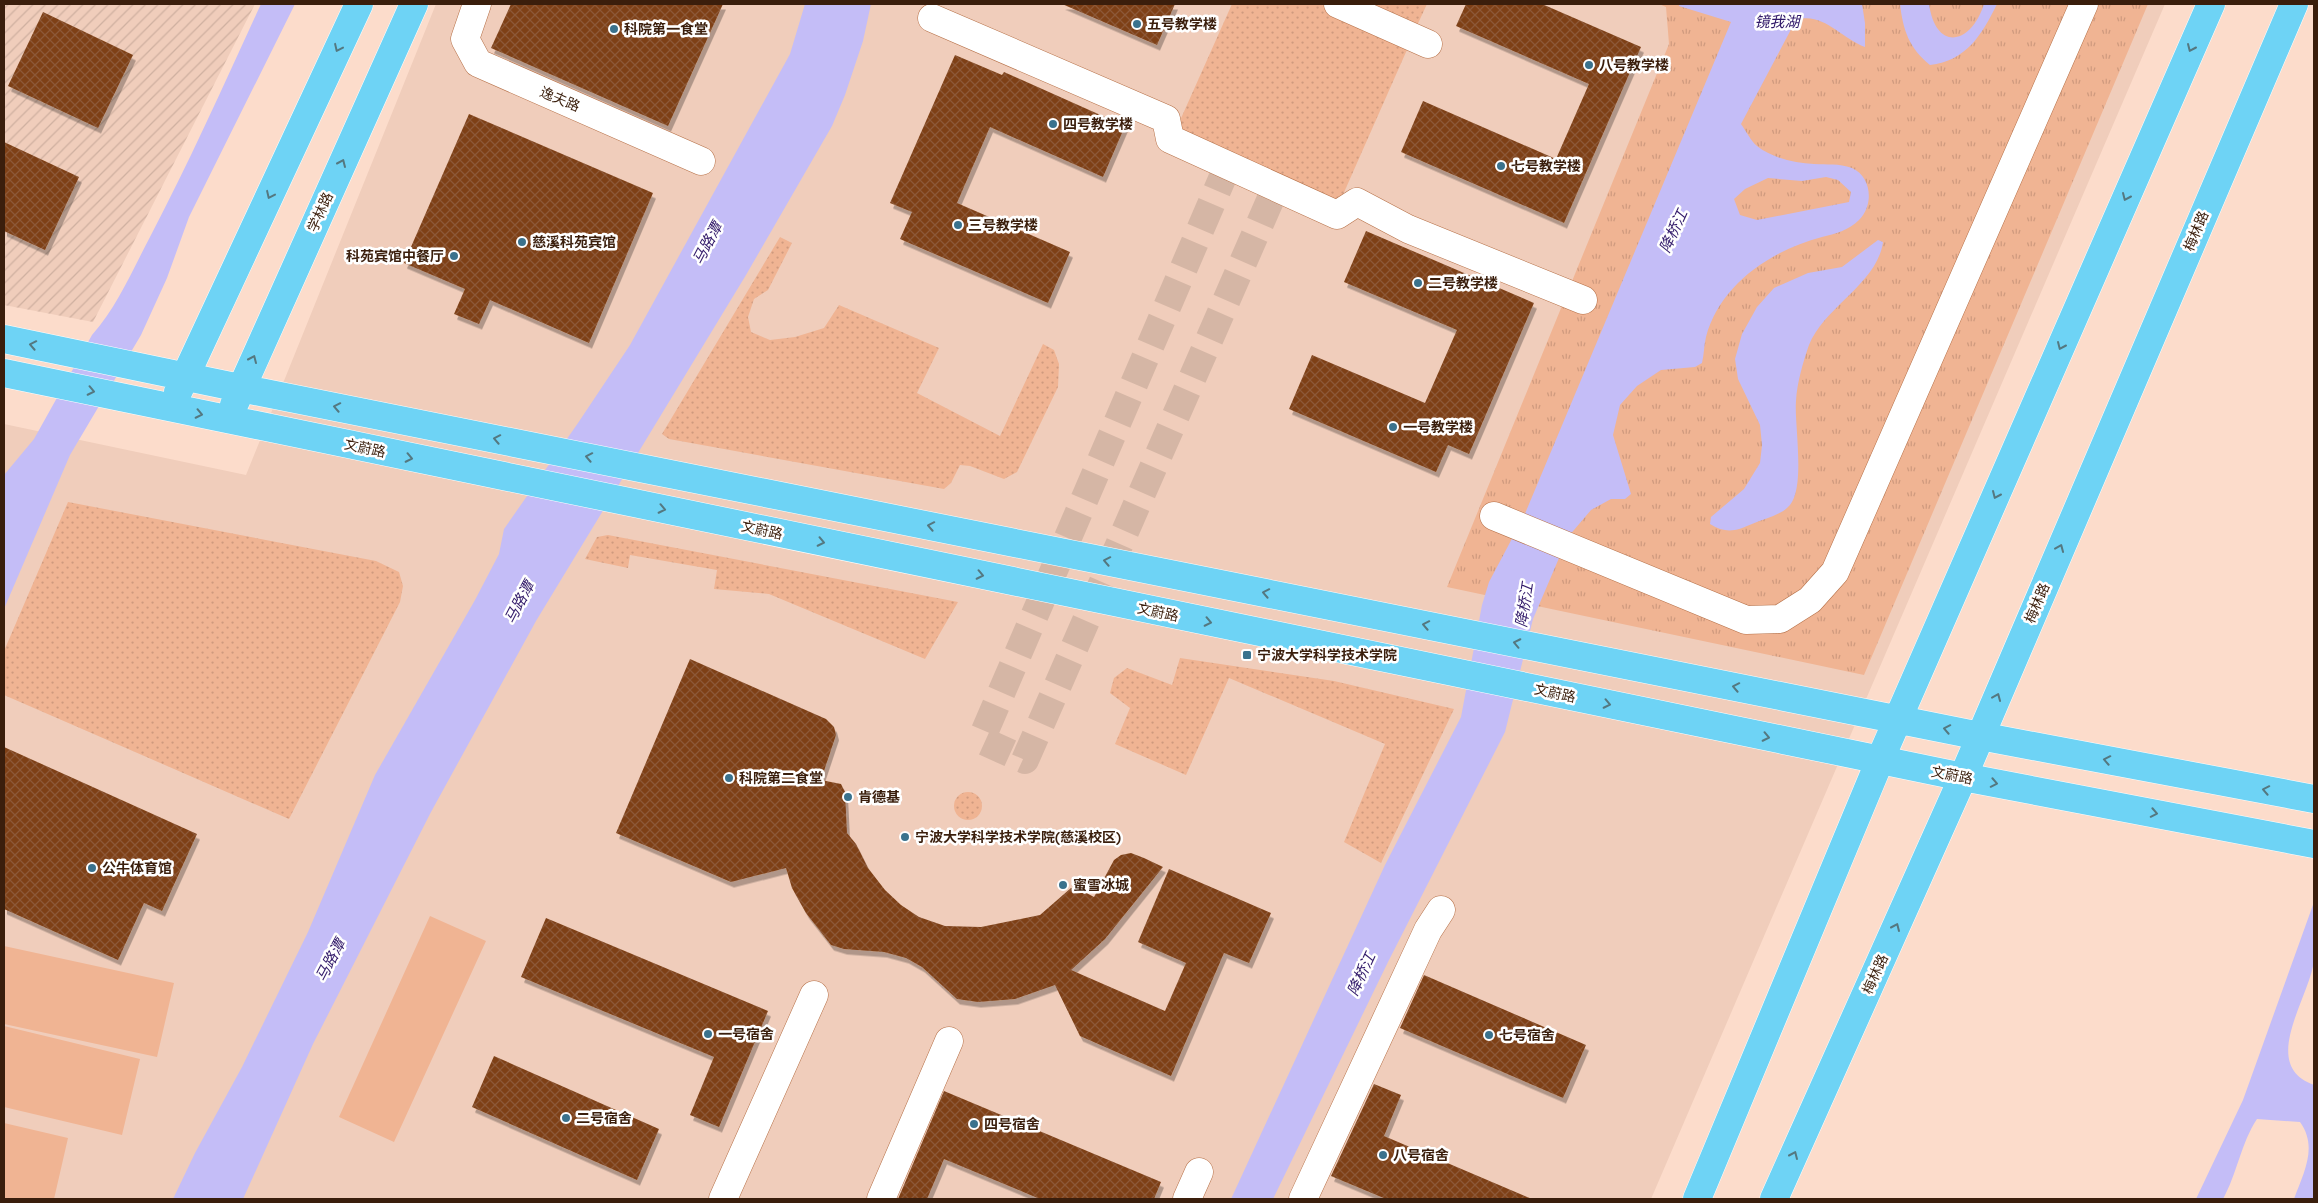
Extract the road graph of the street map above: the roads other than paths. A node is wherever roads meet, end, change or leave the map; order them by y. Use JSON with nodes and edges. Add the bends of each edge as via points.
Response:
{"nodes":[{"id":1,"x":359,"y":4,"type":"edge"},
{"id":2,"x":414,"y":4,"type":"edge"},
{"id":3,"x":477,"y":4,"type":"edge"},
{"id":4,"x":1338,"y":4,"type":"edge"},
{"id":5,"x":2084,"y":4,"type":"edge"},
{"id":6,"x":2211,"y":4,"type":"edge"},
{"id":7,"x":2294,"y":4,"type":"edge"},
{"id":8,"x":932,"y":18,"type":"dead end"},
{"id":9,"x":1428,"y":44,"type":"dead end"},
{"id":10,"x":701,"y":161,"type":"dead end"},
{"id":11,"x":1583,"y":300,"type":"dead end"},
{"id":12,"x":4,"y":339,"type":"edge"},
{"id":13,"x":4,"y":373,"type":"edge"},
{"id":14,"x":186,"y":376,"type":"junction"},
{"id":15,"x":240,"y":388,"type":"junction"},
{"id":16,"x":170,"y":408,"type":"junction"},
{"id":17,"x":228,"y":420,"type":"junction"},
{"id":18,"x":1495,"y":516,"type":"dead end"},
{"id":19,"x":1898,"y":720,"type":"junction"},
{"id":20,"x":1980,"y":736,"type":"junction"},
{"id":21,"x":1880,"y":760,"type":"junction"},
{"id":22,"x":1963,"y":777,"type":"junction"},
{"id":23,"x":2314,"y":799,"type":"edge"},
{"id":24,"x":2314,"y":844,"type":"edge"},
{"id":25,"x":1442,"y":910,"type":"dead end"},
{"id":26,"x":814,"y":995,"type":"dead end"},
{"id":27,"x":949,"y":1041,"type":"dead end"},
{"id":28,"x":1198,"y":1172,"type":"dead end"},
{"id":29,"x":723,"y":1199,"type":"edge"},
{"id":30,"x":881,"y":1199,"type":"edge"},
{"id":31,"x":1187,"y":1199,"type":"edge"},
{"id":32,"x":1303,"y":1199,"type":"edge"},
{"id":33,"x":1697,"y":1199,"type":"edge"},
{"id":34,"x":1774,"y":1199,"type":"edge"}],
"edges":[{"from":1,"to":14,"type":"main road","one_way":true},
{"from":15,"to":2,"type":"main road","name":"学林路","one_way":true},
{"from":3,"to":10,"type":"street","name":"逸夫路","via":[[466,39],[478,63]]},
{"from":4,"to":9,"type":"street"},
{"from":5,"to":18,"type":"street","via":[[1835,572],[1810,600],[1780,619],[1746,620]]},
{"from":6,"to":19,"type":"main road","one_way":true},
{"from":20,"to":7,"type":"main road","name":"梅林路","one_way":true},
{"from":8,"to":11,"type":"street","via":[[1166,118],[1170,139],[1337,215],[1358,202],[1408,230]]},
{"from":14,"to":12,"type":"main road","one_way":true},
{"from":13,"to":16,"type":"main road","name":"文蔚路","one_way":true},
{"from":14,"to":15,"type":"main road"},
{"from":14,"to":16,"type":"main road"},
{"from":15,"to":17,"type":"main road","name":"学林路"},
{"from":19,"to":15,"type":"main road","one_way":true},
{"from":16,"to":17,"type":"main road","name":"文蔚路","one_way":true},
{"from":17,"to":21,"type":"main road","name":"文蔚路","one_way":true},
{"from":20,"to":19,"type":"main road","one_way":true},
{"from":19,"to":21,"type":"main road"},
{"from":20,"to":22,"type":"main road","name":"梅林路"},
{"from":23,"to":20,"type":"main road","one_way":true},
{"from":21,"to":22,"type":"main road","name":"文蔚路"},
{"from":21,"to":33,"type":"main road"},
{"from":22,"to":24,"type":"main road","name":"文蔚路","one_way":true},
{"from":34,"to":22,"type":"main road","name":"梅林路","one_way":true},
{"from":25,"to":32,"type":"street","via":[[1428,930]]},
{"from":26,"to":29,"type":"street"},
{"from":27,"to":30,"type":"street"},
{"from":28,"to":31,"type":"street"}]}
